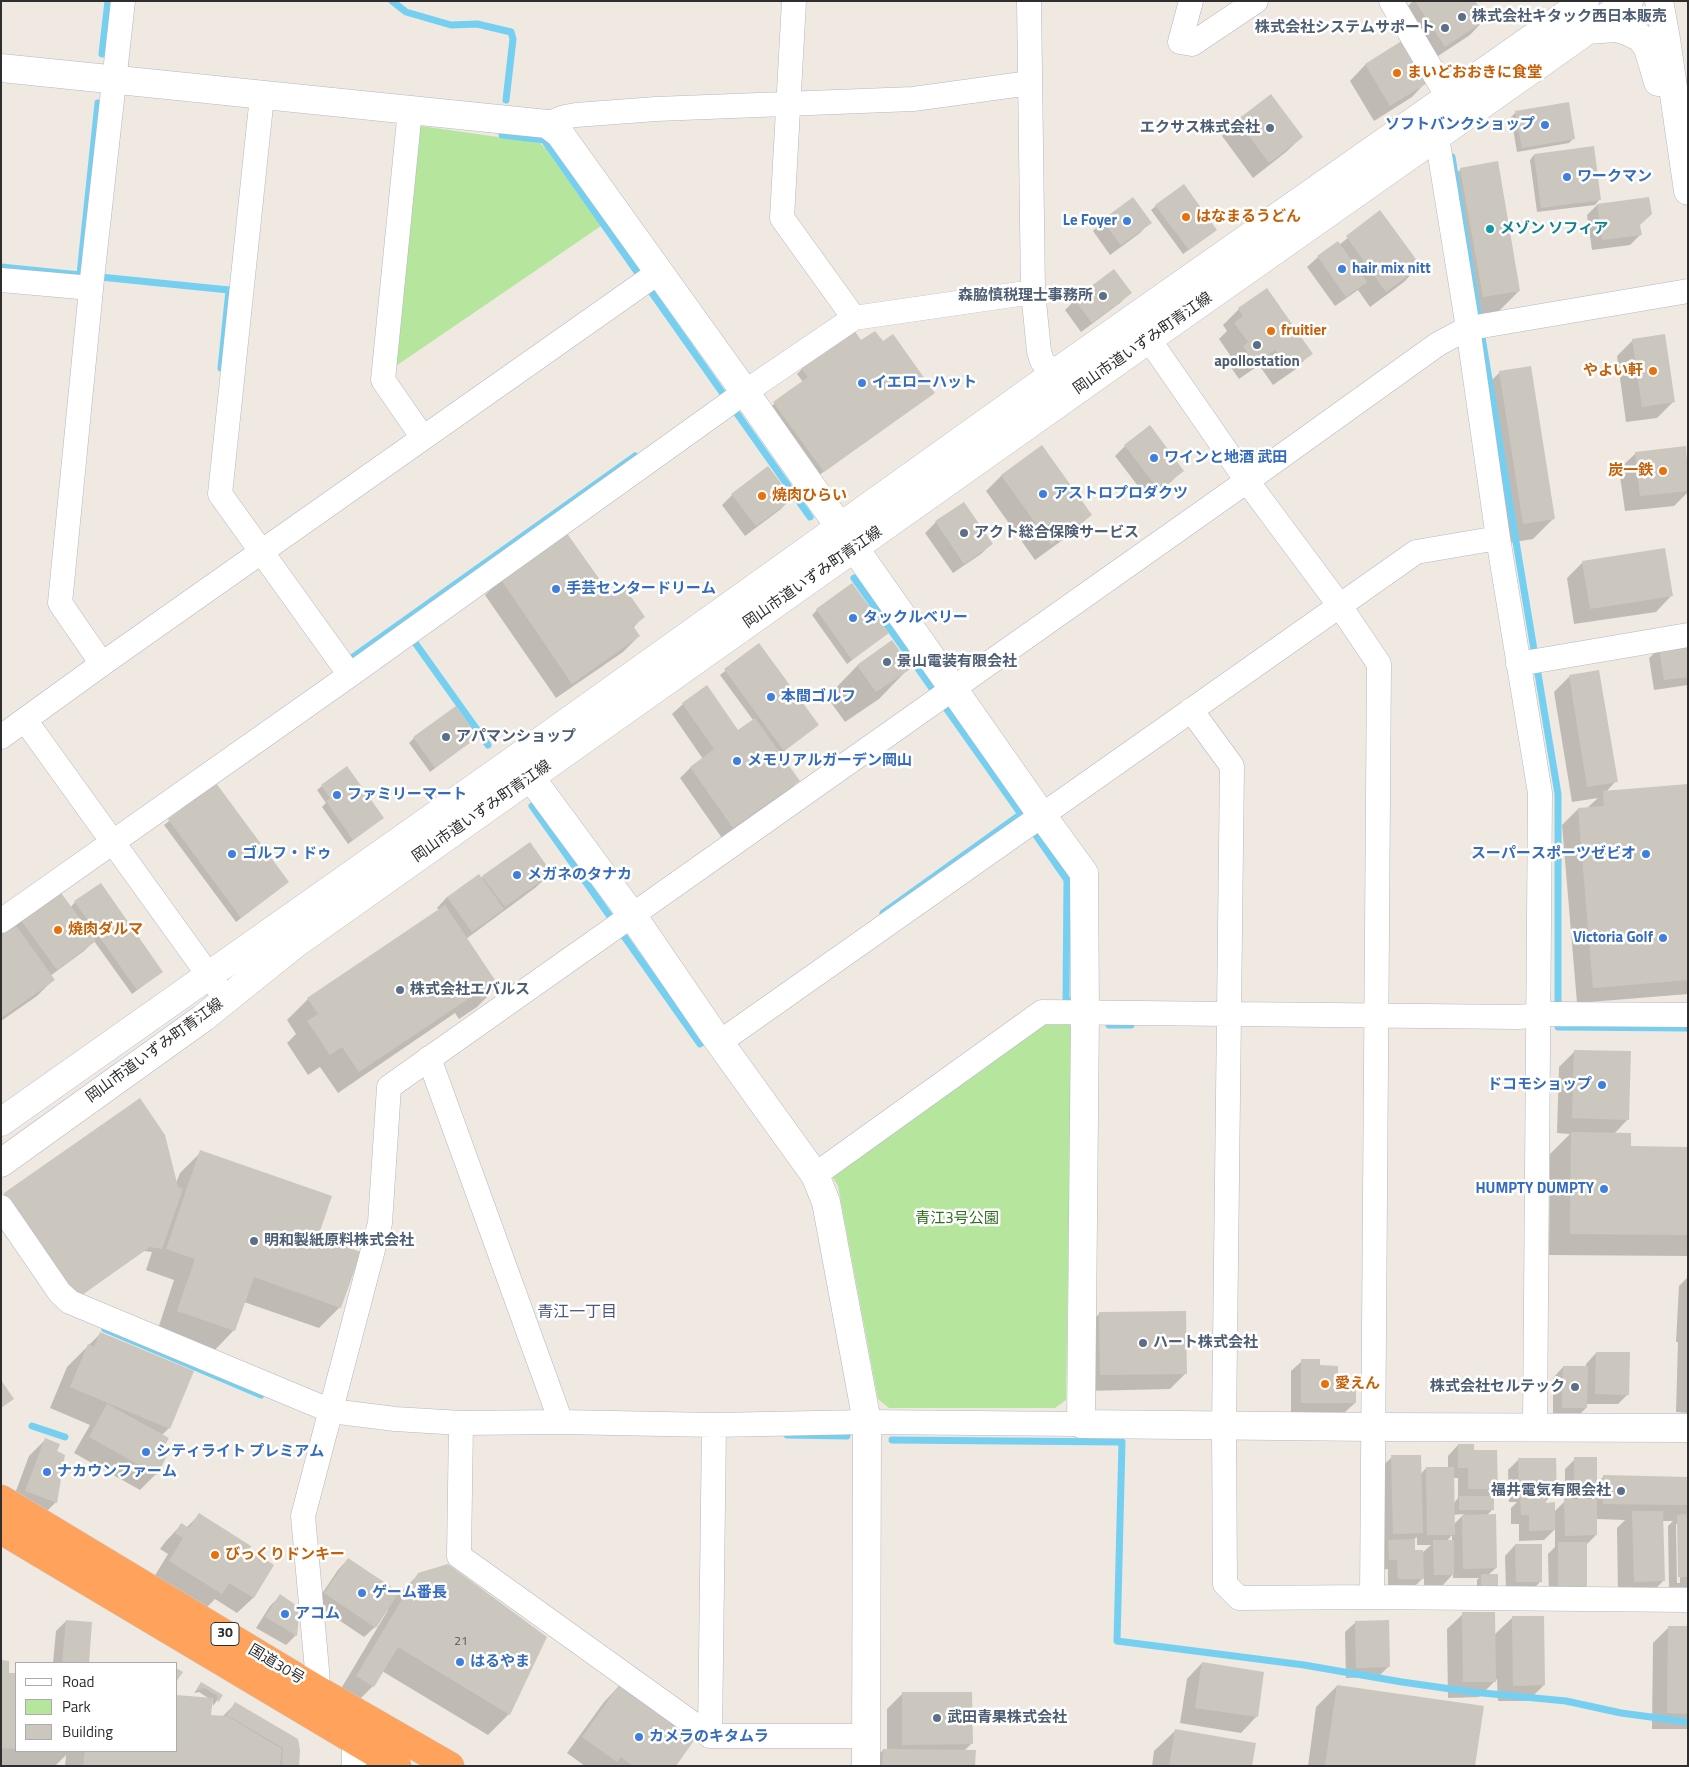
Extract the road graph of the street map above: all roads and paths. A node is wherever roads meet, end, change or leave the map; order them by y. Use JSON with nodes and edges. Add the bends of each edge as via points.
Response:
{"nodes":[{"id":1,"x":123,"y":1,"type":"edge"},
{"id":2,"x":794,"y":1,"type":"edge"},
{"id":3,"x":1029,"y":1,"type":"edge"},
{"id":4,"x":1191,"y":1,"type":"edge"},
{"id":5,"x":1256,"y":1,"type":"edge"},
{"id":6,"x":1390,"y":1,"type":"edge"},
{"id":7,"x":1585,"y":1,"type":"edge"},
{"id":8,"x":1629,"y":1,"type":"edge"},
{"id":9,"x":1659,"y":1,"type":"edge"},
{"id":10,"x":1586,"y":30,"type":"junction"},
{"id":11,"x":1,"y":68,"type":"edge"},
{"id":12,"x":114,"y":80,"type":"junction"},
{"id":13,"x":1030,"y":83,"type":"junction"},
{"id":14,"x":262,"y":96,"type":"junction"},
{"id":15,"x":1448,"y":97,"type":"junction"},
{"id":16,"x":788,"y":103,"type":"junction"},
{"id":17,"x":410,"y":110,"type":"junction"},
{"id":18,"x":1678,"y":121,"type":"junction"},
{"id":19,"x":547,"y":124,"type":"junction"},
{"id":20,"x":1430,"y":126,"type":"junction"},
{"id":21,"x":1688,"y":191,"type":"edge"},
{"id":22,"x":650,"y":279,"type":"junction"},
{"id":23,"x":1,"y":280,"type":"edge"},
{"id":24,"x":92,"y":280,"type":"junction"},
{"id":25,"x":1688,"y":291,"type":"edge"},
{"id":26,"x":1033,"y":292,"type":"junction"},
{"id":27,"x":854,"y":318,"type":"junction"},
{"id":28,"x":1478,"y":326,"type":"junction"},
{"id":29,"x":1142,"y":329,"type":"junction"},
{"id":30,"x":1054,"y":374,"type":"junction"},
{"id":31,"x":735,"y":399,"type":"junction"},
{"id":32,"x":423,"y":438,"type":"junction"},
{"id":33,"x":1247,"y":481,"type":"junction"},
{"id":34,"x":840,"y":526,"type":"junction"},
{"id":35,"x":1498,"y":538,"type":"junction"},
{"id":36,"x":856,"y":548,"type":"junction"},
{"id":37,"x":256,"y":556,"type":"junction"},
{"id":38,"x":1340,"y":606,"type":"junction"},
{"id":39,"x":1688,"y":635,"type":"edge"},
{"id":40,"x":1530,"y":661,"type":"junction"},
{"id":41,"x":102,"y":664,"type":"junction"},
{"id":42,"x":350,"y":676,"type":"junction"},
{"id":43,"x":944,"y":694,"type":"junction"},
{"id":44,"x":1191,"y":710,"type":"junction"},
{"id":45,"x":25,"y":720,"type":"junction"},
{"id":46,"x":1,"y":737,"type":"edge"},
{"id":47,"x":524,"y":767,"type":"junction"},
{"id":48,"x":1032,"y":821,"type":"junction"},
{"id":49,"x":113,"y":842,"type":"junction"},
{"id":50,"x":1,"y":921,"type":"edge"},
{"id":51,"x":622,"y":922,"type":"junction"},
{"id":52,"x":209,"y":975,"type":"junction"},
{"id":53,"x":226,"y":1000,"type":"junction"},
{"id":54,"x":1085,"y":1013,"type":"junction"},
{"id":55,"x":1551,"y":1014,"type":"junction"},
{"id":56,"x":1376,"y":1015,"type":"junction"},
{"id":57,"x":1688,"y":1015,"type":"edge"},
{"id":58,"x":1229,"y":1021,"type":"junction"},
{"id":59,"x":716,"y":1037,"type":"junction"},
{"id":60,"x":429,"y":1058,"type":"junction"},
{"id":61,"x":1,"y":1122,"type":"edge"},
{"id":62,"x":1,"y":1163,"type":"edge"},
{"id":63,"x":815,"y":1176,"type":"junction"},
{"id":64,"x":1,"y":1207,"type":"edge"},
{"id":65,"x":331,"y":1411,"type":"junction"},
{"id":66,"x":561,"y":1422,"type":"junction"},
{"id":67,"x":867,"y":1422,"type":"junction"},
{"id":68,"x":460,"y":1423,"type":"junction"},
{"id":69,"x":1081,"y":1424,"type":"junction"},
{"id":70,"x":714,"y":1425,"type":"junction"},
{"id":71,"x":1224,"y":1426,"type":"junction"},
{"id":72,"x":1535,"y":1426,"type":"junction"},
{"id":73,"x":1372,"y":1427,"type":"junction"},
{"id":74,"x":1688,"y":1428,"type":"edge"},
{"id":75,"x":1,"y":1499,"type":"edge"},
{"id":76,"x":1,"y":1530,"type":"edge"},
{"id":77,"x":1372,"y":1597,"type":"junction"},
{"id":78,"x":1688,"y":1600,"type":"edge"},
{"id":79,"x":318,"y":1690,"type":"junction"},
{"id":80,"x":314,"y":1717,"type":"junction"},
{"id":81,"x":710,"y":1736,"type":"junction"},
{"id":82,"x":866,"y":1736,"type":"junction"},
{"id":83,"x":357,"y":1740,"type":"edge"},
{"id":84,"x":397,"y":1766,"type":"edge"},
{"id":85,"x":450,"y":1766,"type":"edge"},
{"id":86,"x":866,"y":1766,"type":"edge"}],
"edges":[{"from":1,"to":12,"type":"street"},
{"from":2,"to":16,"type":"street"},
{"from":3,"to":13,"type":"street"},
{"from":4,"to":5,"type":"street","via":[[1180,42],[1192,44]]},
{"from":6,"to":15,"type":"street"},
{"from":7,"to":15,"type":"street","name":"岡山市道いずみ町青江線"},
{"from":8,"to":10,"type":"street","name":"岡山市道いずみ町青江線"},
{"from":9,"to":18,"type":"street"},
{"from":10,"to":18,"type":"street","via":[[1616,28],[1641,38],[1648,48],[1659,88]]},
{"from":10,"to":20,"type":"street","name":"岡山市道いずみ町青江線"},
{"from":11,"to":12,"type":"street"},
{"from":12,"to":14,"type":"street"},
{"from":12,"to":24,"type":"street"},
{"from":13,"to":16,"type":"street","via":[[913,99]]},
{"from":13,"to":26,"type":"street"},
{"from":14,"to":17,"type":"street"},
{"from":14,"to":37,"type":"street","via":[[220,494]]},
{"from":15,"to":20,"type":"street","name":"岡山市道いずみ町青江線"},
{"from":16,"to":19,"type":"street","via":[[576,115]]},
{"from":16,"to":27,"type":"street","via":[[782,218]]},
{"from":17,"to":19,"type":"street"},
{"from":17,"to":32,"type":"street","via":[[383,380]]},
{"from":18,"to":21,"type":"street"},
{"from":19,"to":22,"type":"street","via":[[560,134]]},
{"from":20,"to":28,"type":"street"},
{"from":20,"to":29,"type":"street","name":"岡山市道いずみ町青江線"},
{"from":22,"to":31,"type":"street"},
{"from":22,"to":32,"type":"street"},
{"from":23,"to":24,"type":"street"},
{"from":24,"to":41,"type":"street","via":[[60,603]]},
{"from":25,"to":28,"type":"street"},
{"from":26,"to":27,"type":"street"},
{"from":26,"to":30,"type":"street","via":[[1039,351],[1042,361]]},
{"from":27,"to":31,"type":"street"},
{"from":28,"to":33,"type":"street","via":[[1438,344]]},
{"from":28,"to":35,"type":"street"},
{"from":29,"to":30,"type":"street","name":"岡山市道いずみ町青江線"},
{"from":29,"to":33,"type":"street"},
{"from":29,"to":36,"type":"street","name":"岡山市道いずみ町青江線"},
{"from":30,"to":34,"type":"street","name":"岡山市道いずみ町青江線"},
{"from":31,"to":34,"type":"street"},
{"from":31,"to":42,"type":"street"},
{"from":32,"to":37,"type":"street"},
{"from":33,"to":38,"type":"street"},
{"from":33,"to":43,"type":"street"},
{"from":34,"to":36,"type":"street"},
{"from":34,"to":47,"type":"street","name":"岡山市道いずみ町青江線"},
{"from":35,"to":38,"type":"street","via":[[1416,552]]},
{"from":35,"to":40,"type":"street"},
{"from":36,"to":43,"type":"street"},
{"from":36,"to":47,"type":"street","name":"岡山市道いずみ町青江線"},
{"from":37,"to":41,"type":"street"},
{"from":37,"to":42,"type":"street"},
{"from":38,"to":44,"type":"street"},
{"from":38,"to":56,"type":"street","via":[[1379,664]]},
{"from":39,"to":40,"type":"street"},
{"from":40,"to":55,"type":"street"},
{"from":41,"to":45,"type":"street"},
{"from":42,"to":49,"type":"street"},
{"from":43,"to":48,"type":"street"},
{"from":43,"to":51,"type":"street"},
{"from":44,"to":48,"type":"street"},
{"from":44,"to":58,"type":"street","via":[[1232,766]]},
{"from":45,"to":46,"type":"street"},
{"from":45,"to":49,"type":"street"},
{"from":47,"to":51,"type":"street"},
{"from":47,"to":52,"type":"street","name":"岡山市道いずみ町青江線"},
{"from":47,"to":53,"type":"street","name":"岡山市道いずみ町青江線"},
{"from":48,"to":54,"type":"street","via":[[1084,873]]},
{"from":48,"to":59,"type":"street"},
{"from":49,"to":50,"type":"street"},
{"from":49,"to":52,"type":"street"},
{"from":51,"to":59,"type":"street"},
{"from":51,"to":60,"type":"street"},
{"from":52,"to":53,"type":"street"},
{"from":52,"to":61,"type":"street","name":"岡山市道いずみ町青江線"},
{"from":53,"to":62,"type":"street","name":"岡山市道いずみ町青江線"},
{"from":54,"to":58,"type":"street"},
{"from":54,"to":63,"type":"street","via":[[1042,1012]]},
{"from":54,"to":69,"type":"street"},
{"from":55,"to":56,"type":"street"},
{"from":55,"to":57,"type":"street"},
{"from":55,"to":72,"type":"street"},
{"from":56,"to":58,"type":"street"},
{"from":56,"to":73,"type":"street"},
{"from":58,"to":71,"type":"street"},
{"from":59,"to":63,"type":"street"},
{"from":60,"to":65,"type":"street","via":[[389,1087],[380,1223]]},
{"from":60,"to":66,"type":"street"},
{"from":63,"to":67,"type":"street","via":[[826,1202]]},
{"from":64,"to":65,"type":"street","via":[[70,1302]]},
{"from":65,"to":68,"type":"street"},
{"from":65,"to":79,"type":"street","via":[[303,1516]]},
{"from":66,"to":68,"type":"street"},
{"from":66,"to":70,"type":"street"},
{"from":67,"to":69,"type":"street"},
{"from":67,"to":70,"type":"street"},
{"from":67,"to":82,"type":"street"},
{"from":68,"to":81,"type":"street","via":[[459,1556]]},
{"from":69,"to":71,"type":"street"},
{"from":70,"to":81,"type":"street"},
{"from":71,"to":73,"type":"street"},
{"from":71,"to":77,"type":"street","via":[[1225,1584],[1239,1598]]},
{"from":72,"to":73,"type":"street"},
{"from":72,"to":74,"type":"street"},
{"from":73,"to":77,"type":"street"},
{"from":75,"to":79,"type":"highway","name":"国道30号","number":"30"},
{"from":76,"to":80,"type":"highway","name":"国道30号","number":"30"},
{"from":77,"to":78,"type":"street"},
{"from":79,"to":80,"type":"street"},
{"from":79,"to":83,"type":"highway","name":"国道30号","number":"30"},
{"from":80,"to":83,"type":"highway","name":"国道30号","number":"30"},
{"from":81,"to":82,"type":"street"},
{"from":82,"to":86,"type":"street"},
{"from":83,"to":84,"type":"highway","name":"国道30号","number":"30"},
{"from":83,"to":85,"type":"highway","name":"国道30号","number":"30"}]}
